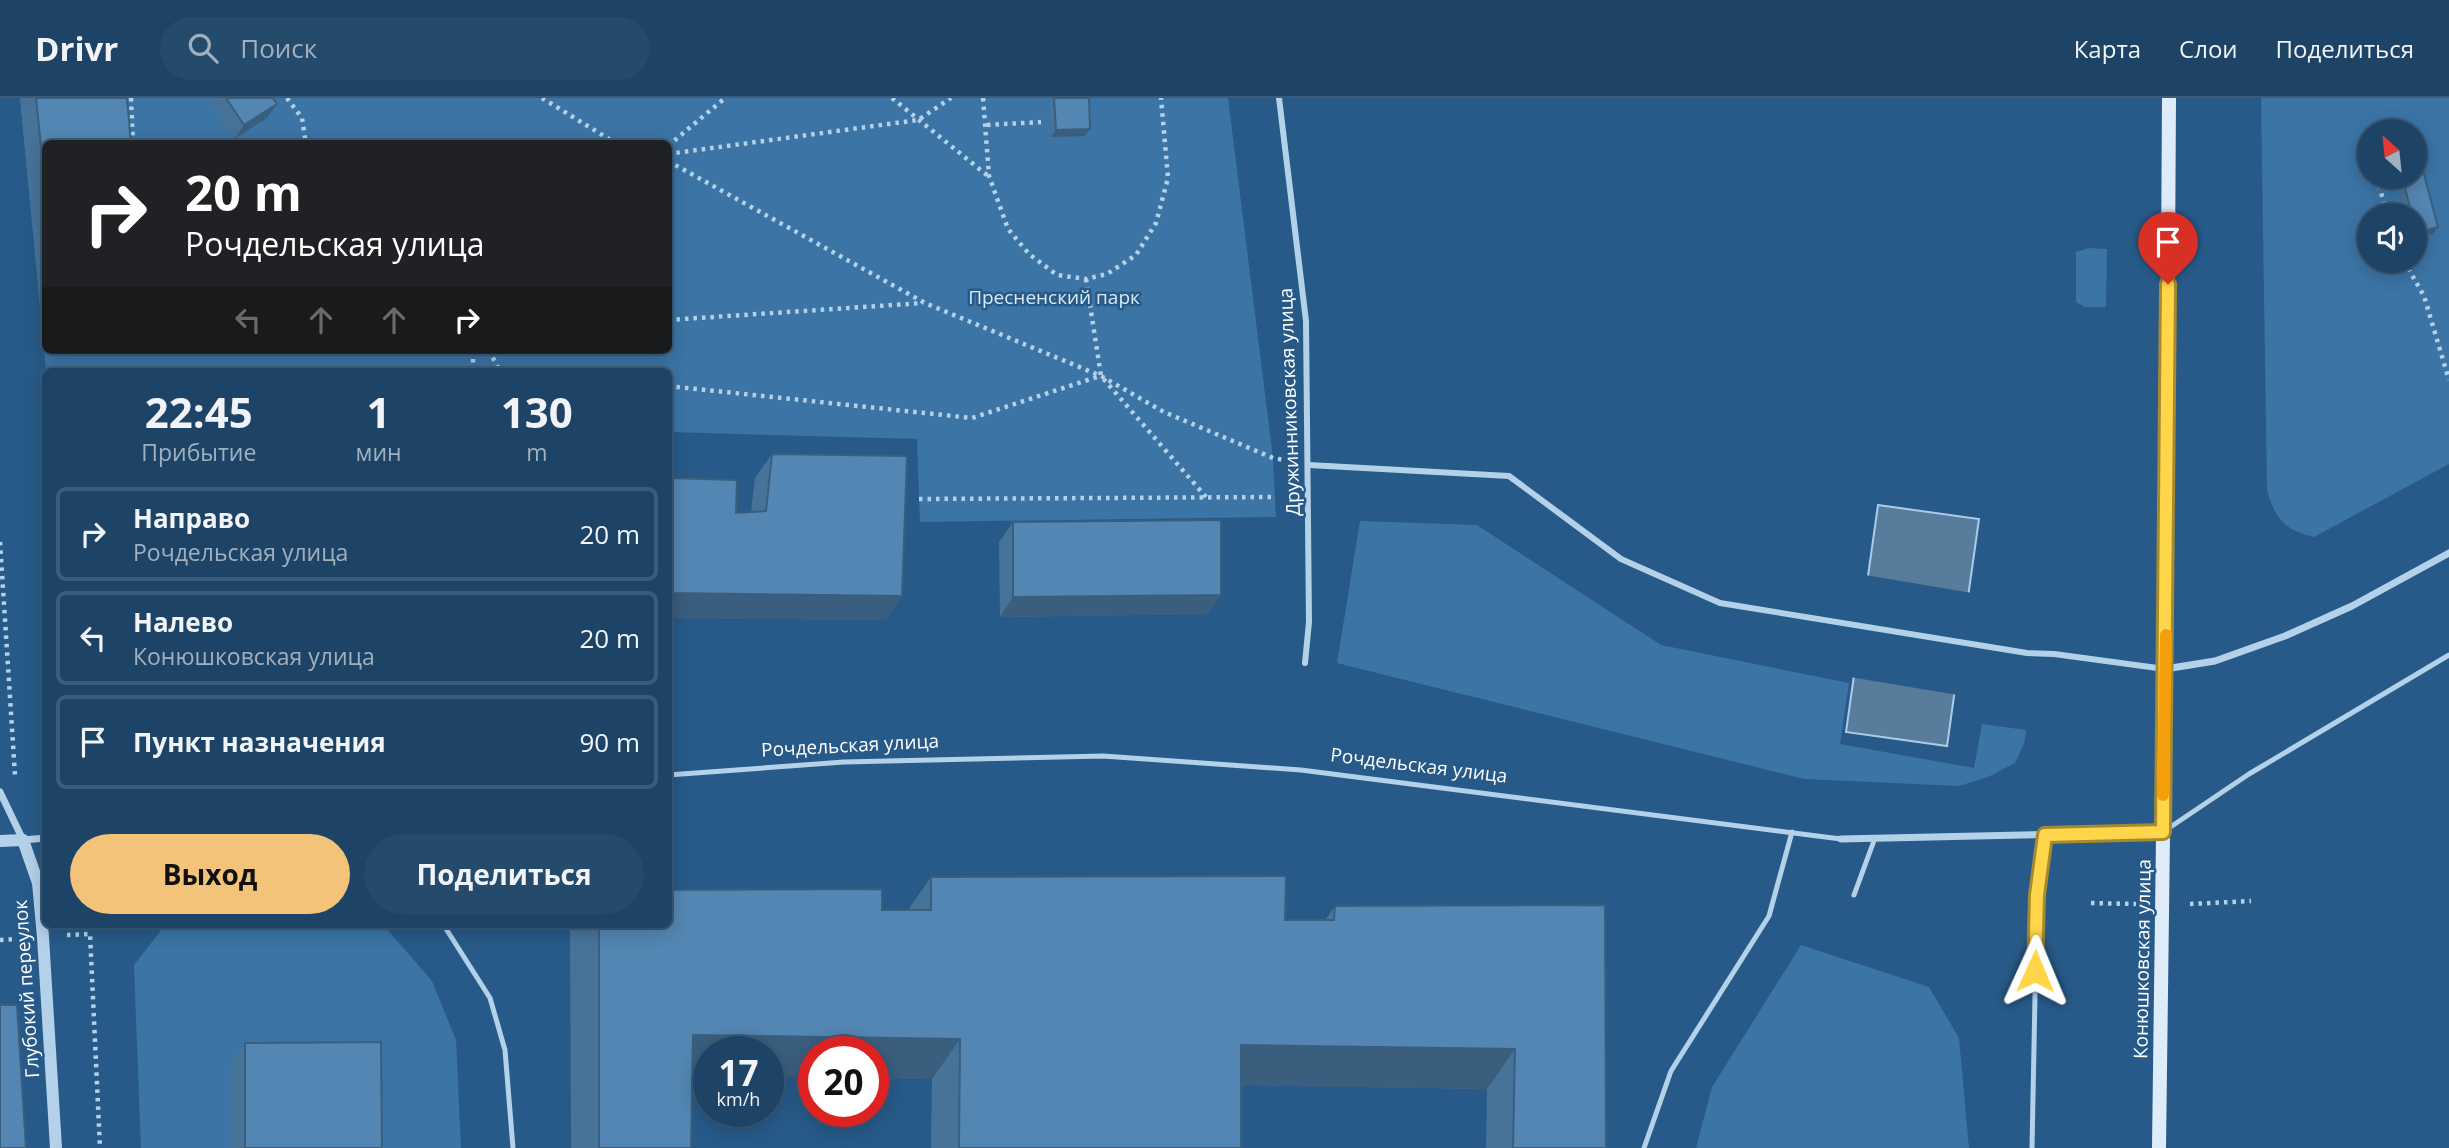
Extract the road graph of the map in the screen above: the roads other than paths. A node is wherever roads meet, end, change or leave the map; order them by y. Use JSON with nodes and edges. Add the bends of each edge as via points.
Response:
{"nodes":[{"id":1,"x":1279,"y":98,"type":"edge"},
{"id":2,"x":2169,"y":98,"type":"edge"},
{"id":3,"x":1309,"y":465,"type":"junction"},
{"id":4,"x":2449,"y":553,"type":"edge"},
{"id":5,"x":2449,"y":655,"type":"edge"},
{"id":6,"x":1305,"y":663,"type":"dead end"},
{"id":7,"x":2165,"y":670,"type":"junction"},
{"id":8,"x":672,"y":775,"type":"edge"},
{"id":9,"x":0,"y":792,"type":"edge"},
{"id":10,"x":1792,"y":832,"type":"junction"},
{"id":11,"x":2163,"y":832,"type":"junction"},
{"id":12,"x":2045,"y":835,"type":"junction"},
{"id":13,"x":42,"y":838,"type":"edge"},
{"id":14,"x":1875,"y":838,"type":"junction"},
{"id":15,"x":1841,"y":839,"type":"joint"},
{"id":16,"x":23,"y":840,"type":"junction"},
{"id":17,"x":0,"y":841,"type":"edge"},
{"id":18,"x":1854,"y":895,"type":"dead end"},
{"id":19,"x":446,"y":928,"type":"edge"},
{"id":20,"x":56,"y":1148,"type":"edge"},
{"id":21,"x":513,"y":1148,"type":"edge"},
{"id":22,"x":1644,"y":1148,"type":"edge"},
{"id":23,"x":2032,"y":1148,"type":"edge"},
{"id":24,"x":2159,"y":1148,"type":"edge"}],
"edges":[{"from":1,"to":3,"type":"street","name":"Дружинниковская улица","via":[[1306,321]]},
{"from":2,"to":7,"type":"main road","name":"Конюшковская улица"},
{"from":3,"to":6,"type":"street","name":"Дружинниковская улица"},
{"from":3,"to":7,"type":"street","via":[[1509,476],[1622,559],[1720,603],[2027,653]]},
{"from":4,"to":7,"type":"street","via":[[2285,636],[2215,661]]},
{"from":5,"to":11,"type":"lane","via":[[2249,774]]},
{"from":7,"to":11,"type":"main road","name":"Конюшковская улица"},
{"from":8,"to":10,"type":"lane","name":"Рочдельская улица","via":[[844,762],[1103,756],[1301,770]]},
{"from":9,"to":16,"type":"street","name":"Глубокий переулок"},
{"from":10,"to":15,"type":"lane","name":"Рочдельская улица"},
{"from":10,"to":22,"type":"lane","via":[[1769,916],[1671,1071]]},
{"from":11,"to":12,"type":"street","name":"Рочдельская улица"},
{"from":11,"to":24,"type":"main road","name":"Конюшковская улица"},
{"from":12,"to":14,"type":"street","name":"Рочдельская улица"},
{"from":12,"to":23,"type":"lane","via":[[2037,895]]},
{"from":13,"to":16,"type":"street"},
{"from":14,"to":15,"type":"street","name":"Рочдельская улица"},
{"from":14,"to":18,"type":"lane"},
{"from":16,"to":17,"type":"street"},
{"from":16,"to":20,"type":"street","name":"Глубокий переулок","via":[[38,883]]},
{"from":19,"to":21,"type":"lane","via":[[490,998],[505,1051]]}]}
